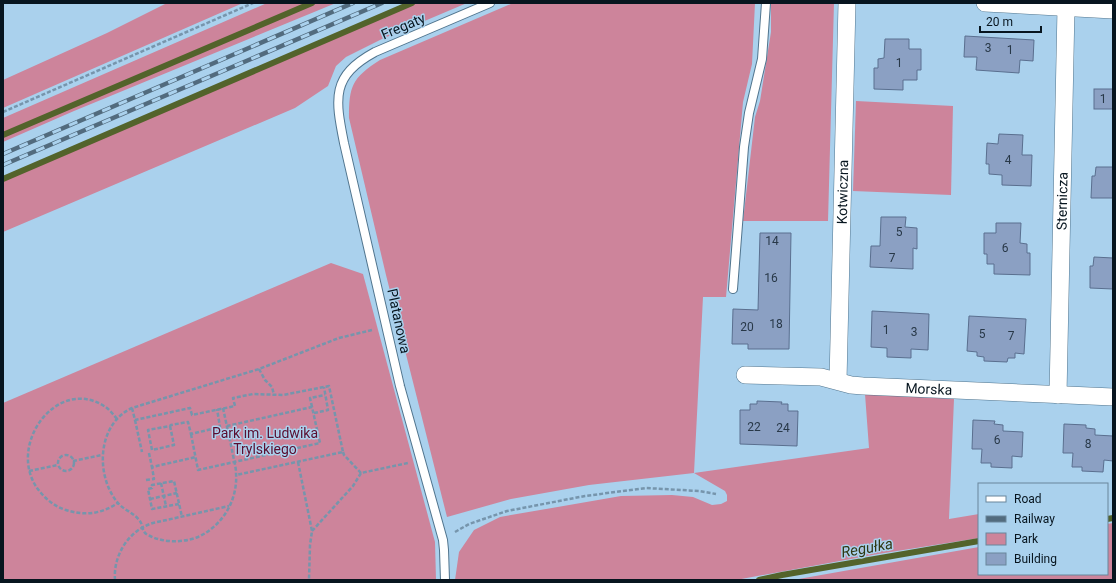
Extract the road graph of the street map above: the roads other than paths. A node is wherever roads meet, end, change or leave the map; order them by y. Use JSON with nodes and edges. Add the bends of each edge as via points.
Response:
{"nodes":[{"id":1,"x":490,"y":3,"type":"edge"},
{"id":2,"x":766,"y":3,"type":"edge"},
{"id":3,"x":847,"y":3,"type":"edge"},
{"id":4,"x":985,"y":3,"type":"edge"},
{"id":5,"x":1066,"y":8,"type":"junction"},
{"id":6,"x":1113,"y":10,"type":"edge"},
{"id":7,"x":350,"y":69,"type":"joint"},
{"id":8,"x":732,"y":289,"type":"dead end"},
{"id":9,"x":745,"y":375,"type":"dead end"},
{"id":10,"x":838,"y":382,"type":"junction"},
{"id":11,"x":1058,"y":395,"type":"junction"},
{"id":12,"x":1113,"y":397,"type":"edge"},
{"id":13,"x":445,"y":580,"type":"edge"}],
"edges":[{"from":1,"to":7,"type":"lane","name":"Fregaty","via":[[376,52],[360,60]]},
{"from":2,"to":8,"type":"lane","via":[[762,59],[744,147]]},
{"from":3,"to":10,"type":"street","name":"Kotwiczna"},
{"from":4,"to":5,"type":"street"},
{"from":5,"to":6,"type":"street"},
{"from":5,"to":11,"type":"street","name":"Sternicza"},
{"from":7,"to":13,"type":"lane","name":"Platanowa","via":[[340,87],[338,99],[344,143],[400,386],[442,540]]},
{"from":9,"to":10,"type":"street","name":"Morska","via":[[821,377]]},
{"from":10,"to":11,"type":"street","name":"Morska","via":[[863,386]]},
{"from":11,"to":12,"type":"street","name":"Morska"}]}
